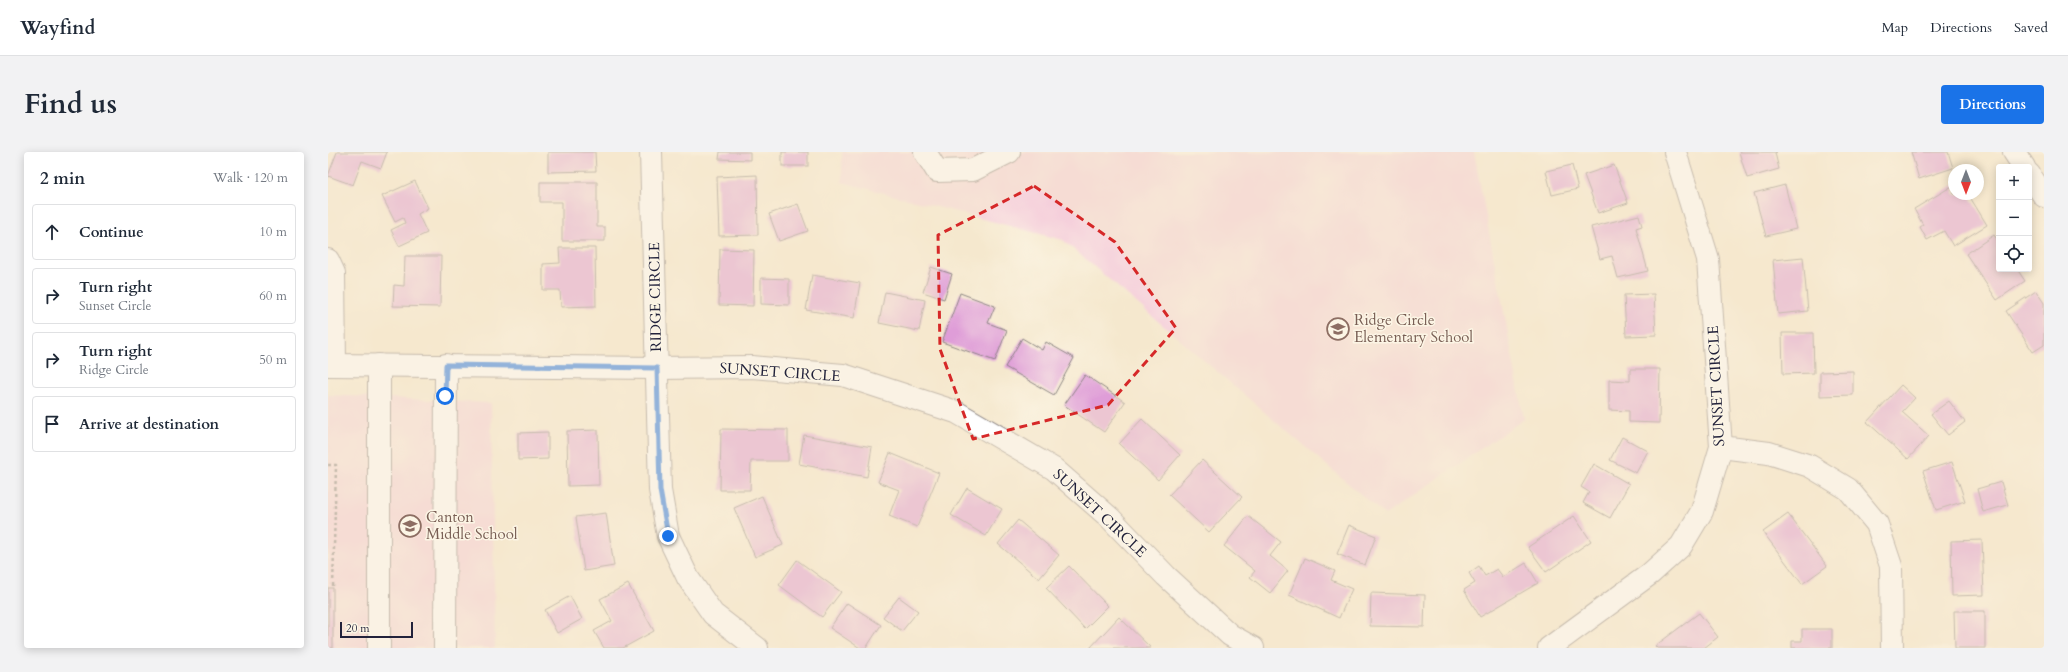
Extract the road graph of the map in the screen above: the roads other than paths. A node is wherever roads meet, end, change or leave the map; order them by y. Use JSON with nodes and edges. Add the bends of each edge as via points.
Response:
{"nodes":[{"id":1,"x":651,"y":152,"type":"edge"},
{"id":2,"x":925,"y":152,"type":"edge"},
{"id":3,"x":1675,"y":152,"type":"edge"},
{"id":4,"x":2014,"y":152,"type":"edge"},
{"id":5,"x":1005,"y":153,"type":"edge"},
{"id":6,"x":2022,"y":164,"type":"edge"},
{"id":7,"x":2032,"y":178,"type":"edge"},
{"id":8,"x":2044,"y":196,"type":"edge"},
{"id":9,"x":328,"y":260,"type":"edge"},
{"id":10,"x":332,"y":365,"type":"edge"},
{"id":11,"x":379,"y":365,"type":"junction"},
{"id":12,"x":446,"y":365,"type":"junction"},
{"id":13,"x":657,"y":368,"type":"junction"},
{"id":14,"x":1721,"y":447,"type":"junction"},
{"id":15,"x":379,"y":648,"type":"edge"},
{"id":16,"x":445,"y":648,"type":"edge"},
{"id":17,"x":757,"y":648,"type":"edge"},
{"id":18,"x":1253,"y":648,"type":"edge"},
{"id":19,"x":1549,"y":648,"type":"edge"},
{"id":20,"x":1892,"y":648,"type":"edge"}],
"edges":[{"from":1,"to":13,"type":"street","name":"RIDGE CIRCLE"},
{"from":2,"to":5,"type":"street","via":[[937,171],[973,170]]},
{"from":3,"to":14,"type":"street","name":"SUNSET CIRCLE","via":[[1708,259]]},
{"from":4,"to":6,"type":"street"},
{"from":7,"to":8,"type":"street"},
{"from":9,"to":10,"type":"street","name":"SUNSET CIRCLE","via":[[334,273]]},
{"from":10,"to":11,"type":"street","name":"SUNSET CIRCLE"},
{"from":11,"to":12,"type":"street","name":"SUNSET CIRCLE"},
{"from":11,"to":15,"type":"street"},
{"from":12,"to":13,"type":"street","name":"SUNSET CIRCLE"},
{"from":12,"to":16,"type":"street"},
{"from":13,"to":17,"type":"street","name":"RIDGE CIRCLE","via":[[660,490],[668,536],[688,578],[714,614]]},
{"from":13,"to":18,"type":"street","name":"SUNSET CIRCLE","via":[[752,367],[843,375],[956,412],[1054,469],[1110,518],[1166,576],[1230,635]]},
{"from":14,"to":19,"type":"street","name":"SUNSET CIRCLE","via":[[1702,511],[1681,546],[1650,574]]},
{"from":14,"to":20,"type":"street","via":[[1769,453],[1810,466],[1848,489],[1877,524],[1891,566]]}]}
